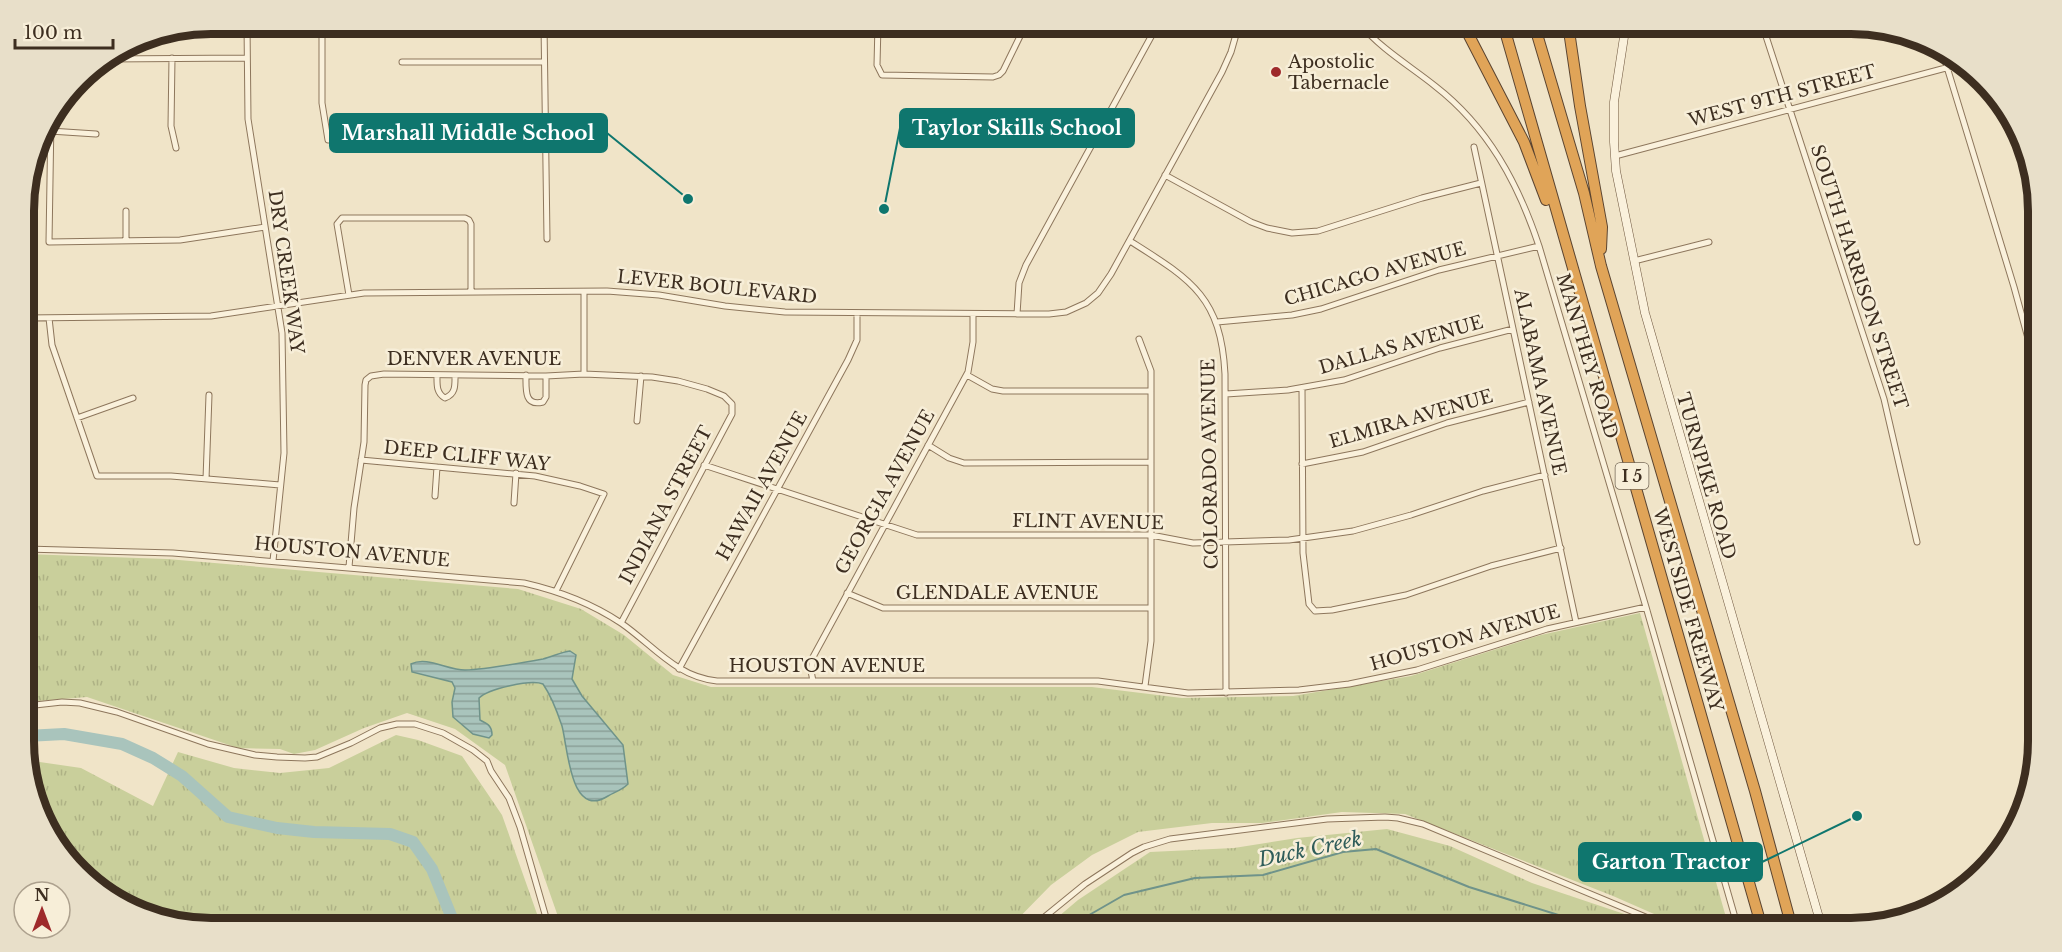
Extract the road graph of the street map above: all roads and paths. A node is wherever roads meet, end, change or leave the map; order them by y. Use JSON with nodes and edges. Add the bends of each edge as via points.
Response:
{"nodes":[{"id":1,"x":246,"y":35,"type":"edge"},
{"id":2,"x":322,"y":35,"type":"edge"},
{"id":3,"x":544,"y":35,"type":"edge"},
{"id":4,"x":878,"y":35,"type":"edge"},
{"id":5,"x":1020,"y":35,"type":"edge"},
{"id":6,"x":1152,"y":35,"type":"edge"},
{"id":7,"x":1236,"y":35,"type":"edge"},
{"id":8,"x":1371,"y":35,"type":"edge"},
{"id":9,"x":1470,"y":35,"type":"edge"},
{"id":10,"x":1506,"y":35,"type":"edge"},
{"id":11,"x":1537,"y":35,"type":"edge"},
{"id":12,"x":1570,"y":35,"type":"edge"},
{"id":13,"x":1624,"y":35,"type":"edge"},
{"id":14,"x":1765,"y":35,"type":"edge"},
{"id":15,"x":172,"y":58,"type":"junction"},
{"id":16,"x":247,"y":58,"type":"junction"},
{"id":17,"x":122,"y":59,"type":"edge"},
{"id":18,"x":402,"y":62,"type":"dead end"},
{"id":19,"x":544,"y":62,"type":"junction"},
{"id":20,"x":1946,"y":63,"type":"edge"},
{"id":21,"x":1951,"y":66,"type":"edge"},
{"id":22,"x":1947,"y":67,"type":"junction"},
{"id":23,"x":1789,"y":110,"type":"junction"},
{"id":24,"x":54,"y":131,"type":"edge"},
{"id":25,"x":96,"y":134,"type":"dead end"},
{"id":26,"x":50,"y":140,"type":"edge"},
{"id":27,"x":545,"y":140,"type":"junction"},
{"id":28,"x":1474,"y":147,"type":"dead end"},
{"id":29,"x":176,"y":148,"type":"dead end"},
{"id":30,"x":1615,"y":156,"type":"junction"},
{"id":31,"x":1165,"y":175,"type":"junction"},
{"id":32,"x":1481,"y":183,"type":"junction"},
{"id":33,"x":126,"y":211,"type":"dead end"},
{"id":34,"x":265,"y":226,"type":"junction"},
{"id":35,"x":547,"y":239,"type":"dead end"},
{"id":36,"x":126,"y":241,"type":"junction"},
{"id":37,"x":1130,"y":241,"type":"junction"},
{"id":38,"x":1709,"y":242,"type":"dead end"},
{"id":39,"x":1539,"y":246,"type":"junction"},
{"id":40,"x":1497,"y":256,"type":"junction"},
{"id":41,"x":1634,"y":261,"type":"junction"},
{"id":42,"x":1601,"y":266,"type":"junction"},
{"id":43,"x":1574,"y":271,"type":"junction"},
{"id":44,"x":584,"y":291,"type":"junction"},
{"id":45,"x":471,"y":292,"type":"junction"},
{"id":46,"x":349,"y":295,"type":"junction"},
{"id":47,"x":278,"y":306,"type":"junction"},
{"id":48,"x":857,"y":314,"type":"junction"},
{"id":49,"x":973,"y":314,"type":"junction"},
{"id":50,"x":1017,"y":314,"type":"junction"},
{"id":51,"x":35,"y":318,"type":"edge"},
{"id":52,"x":49,"y":318,"type":"junction"},
{"id":53,"x":1218,"y":322,"type":"junction"},
{"id":54,"x":1513,"y":329,"type":"junction"},
{"id":55,"x":2028,"y":331,"type":"edge"},
{"id":56,"x":1139,"y":339,"type":"dead end"},
{"id":57,"x":584,"y":374,"type":"junction"},
{"id":58,"x":437,"y":375,"type":"junction"},
{"id":59,"x":455,"y":375,"type":"junction"},
{"id":60,"x":526,"y":375,"type":"junction"},
{"id":61,"x":967,"y":375,"type":"junction"},
{"id":62,"x":546,"y":376,"type":"junction"},
{"id":63,"x":642,"y":376,"type":"junction"},
{"id":64,"x":1302,"y":388,"type":"junction"},
{"id":65,"x":1151,"y":392,"type":"junction"},
{"id":66,"x":1226,"y":394,"type":"junction"},
{"id":67,"x":209,"y":395,"type":"dead end"},
{"id":68,"x":133,"y":398,"type":"dead end"},
{"id":69,"x":731,"y":401,"type":"joint"},
{"id":70,"x":1529,"y":402,"type":"junction"},
{"id":71,"x":77,"y":418,"type":"junction"},
{"id":72,"x":636,"y":421,"type":"dead end"},
{"id":73,"x":928,"y":446,"type":"junction"},
{"id":74,"x":361,"y":460,"type":"junction"},
{"id":75,"x":1151,"y":462,"type":"junction"},
{"id":76,"x":1302,"y":464,"type":"junction"},
{"id":77,"x":704,"y":465,"type":"junction"},
{"id":78,"x":437,"y":467,"type":"junction"},
{"id":79,"x":516,"y":473,"type":"junction"},
{"id":80,"x":1545,"y":475,"type":"junction"},
{"id":81,"x":206,"y":479,"type":"junction"},
{"id":82,"x":280,"y":485,"type":"junction"},
{"id":83,"x":777,"y":490,"type":"junction"},
{"id":84,"x":435,"y":496,"type":"dead end"},
{"id":85,"x":514,"y":503,"type":"dead end"},
{"id":86,"x":884,"y":525,"type":"junction"},
{"id":87,"x":1151,"y":535,"type":"junction"},
{"id":88,"x":1302,"y":539,"type":"junction"},
{"id":89,"x":1226,"y":542,"type":"junction"},
{"id":90,"x":1917,"y":542,"type":"dead end"},
{"id":91,"x":1561,"y":548,"type":"junction"},
{"id":92,"x":35,"y":549,"type":"edge"},
{"id":93,"x":273,"y":561,"type":"junction"},
{"id":94,"x":349,"y":567,"type":"junction"},
{"id":95,"x":556,"y":591,"type":"junction"},
{"id":96,"x":847,"y":592,"type":"junction"},
{"id":97,"x":1646,"y":607,"type":"junction"},
{"id":98,"x":1151,"y":608,"type":"junction"},
{"id":99,"x":1576,"y":622,"type":"junction"},
{"id":100,"x":621,"y":623,"type":"junction"},
{"id":101,"x":679,"y":669,"type":"junction"},
{"id":102,"x":813,"y":681,"type":"junction"},
{"id":103,"x":1145,"y":686,"type":"junction"},
{"id":104,"x":1226,"y":693,"type":"junction"},
{"id":105,"x":35,"y":705,"type":"edge"},
{"id":106,"x":1044,"y":917,"type":"edge"},
{"id":107,"x":1646,"y":917,"type":"edge"},
{"id":108,"x":1735,"y":917,"type":"edge"},
{"id":109,"x":1759,"y":917,"type":"edge"},
{"id":110,"x":1789,"y":917,"type":"edge"},
{"id":111,"x":1819,"y":917,"type":"edge"},
{"id":112,"x":546,"y":918,"type":"edge"}],
"edges":[{"from":1,"to":16,"type":"street","name":"DRY CREEK WAY"},
{"from":2,"to":27,"type":"street","via":[[322,103],[328,140]]},
{"from":3,"to":19,"type":"street"},
{"from":4,"to":5,"type":"street","via":[[877,70],[882,75],[993,77],[1003,70]]},
{"from":6,"to":50,"type":"street","via":[[1026,266],[1019,283]]},
{"from":7,"to":31,"type":"street","name":"LEVER BOULEVARD","via":[[1222,72]]},
{"from":8,"to":39,"type":"street","name":"MANTHEY ROAD","via":[[1452,100],[1486,137],[1512,178]]},
{"from":9,"to":43,"type":"highway","via":[[1527,149]]},
{"from":10,"to":43,"type":"highway","name":"WESTSIDE FREEWAY","number":"I 5"},
{"from":11,"to":42,"type":"highway","name":"WESTSIDE FREEWAY","number":"I 5","via":[[1584,193]]},
{"from":12,"to":42,"type":"highway","via":[[1602,227]]},
{"from":13,"to":30,"type":"street","name":"TURNPIKE ROAD","via":[[1614,102]]},
{"from":14,"to":23,"type":"street","name":"SOUTH HARRISON STREET"},
{"from":15,"to":16,"type":"street"},
{"from":15,"to":17,"type":"street"},
{"from":15,"to":29,"type":"street","via":[[171,126]]},
{"from":16,"to":34,"type":"street","name":"DRY CREEK WAY","via":[[248,119]]},
{"from":18,"to":19,"type":"street"},
{"from":19,"to":27,"type":"street"},
{"from":20,"to":22,"type":"street"},
{"from":21,"to":22,"type":"street","name":"WEST 9TH STREET"},
{"from":22,"to":23,"type":"street","name":"WEST 9TH STREET"},
{"from":22,"to":55,"type":"street"},
{"from":23,"to":30,"type":"street","name":"WEST 9TH STREET"},
{"from":23,"to":90,"type":"street","name":"SOUTH HARRISON STREET","via":[[1887,410]]},
{"from":24,"to":25,"type":"street"},
{"from":26,"to":36,"type":"street","via":[[49,242]]},
{"from":27,"to":35,"type":"street"},
{"from":28,"to":32,"type":"street","name":"ALABAMA AVENUE"},
{"from":30,"to":41,"type":"street","name":"TURNPIKE ROAD"},
{"from":31,"to":32,"type":"street","via":[[1251,222],[1292,233],[1318,231]]},
{"from":31,"to":37,"type":"street","name":"LEVER BOULEVARD"},
{"from":32,"to":40,"type":"street","name":"ALABAMA AVENUE"},
{"from":33,"to":36,"type":"street"},
{"from":34,"to":36,"type":"street","via":[[180,240]]},
{"from":34,"to":47,"type":"street","name":"DRY CREEK WAY"},
{"from":37,"to":50,"type":"street","name":"LEVER BOULEVARD","via":[[1104,285],[1086,303],[1058,313]]},
{"from":37,"to":53,"type":"street","name":"COLORADO AVENUE","via":[[1185,277]]},
{"from":38,"to":41,"type":"street"},
{"from":39,"to":40,"type":"street","name":"CHICAGO AVENUE"},
{"from":39,"to":97,"type":"street","name":"MANTHEY ROAD"},
{"from":40,"to":53,"type":"street","name":"CHICAGO AVENUE","via":[[1439,270],[1321,309]]},
{"from":40,"to":54,"type":"street","name":"ALABAMA AVENUE"},
{"from":41,"to":111,"type":"street","name":"TURNPIKE ROAD","via":[[1657,357]]},
{"from":42,"to":110,"type":"highway","name":"WESTSIDE FREEWAY","number":"I 5"},
{"from":43,"to":109,"type":"highway","name":"WESTSIDE FREEWAY","number":"I 5"},
{"from":44,"to":45,"type":"street","name":"LEVER BOULEVARD"},
{"from":44,"to":48,"type":"street","name":"LEVER BOULEVARD","via":[[640,293],[785,312]]},
{"from":44,"to":57,"type":"street"},
{"from":45,"to":46,"type":"street","name":"LEVER BOULEVARD"},
{"from":45,"to":46,"type":"street","via":[[469,220],[342,218],[337,224]]},
{"from":46,"to":47,"type":"street","name":"LEVER BOULEVARD"},
{"from":47,"to":52,"type":"street","name":"LEVER BOULEVARD","via":[[195,317]]},
{"from":47,"to":82,"type":"street","name":"DRY CREEK WAY","via":[[284,354],[284,453]]},
{"from":48,"to":49,"type":"street","name":"LEVER BOULEVARD"},
{"from":48,"to":83,"type":"street","name":"HAWAII AVENUE","via":[[856,344]]},
{"from":49,"to":50,"type":"street","name":"LEVER BOULEVARD"},
{"from":49,"to":61,"type":"street","name":"GEORGIA AVENUE"},
{"from":51,"to":52,"type":"street","name":"LEVER BOULEVARD"},
{"from":52,"to":71,"type":"street","via":[[52,345]]},
{"from":53,"to":66,"type":"street","name":"COLORADO AVENUE"},
{"from":54,"to":64,"type":"street","name":"DALLAS AVENUE","via":[[1344,380]]},
{"from":54,"to":70,"type":"street","name":"ALABAMA AVENUE"},
{"from":56,"to":65,"type":"street","via":[[1151,367]]},
{"from":57,"to":62,"type":"street","name":"DENVER AVENUE"},
{"from":57,"to":63,"type":"street","name":"DENVER AVENUE"},
{"from":58,"to":59,"type":"street","name":"DENVER AVENUE"},
{"from":58,"to":59,"type":"street","via":[[437,389],[445,398],[454,391]]},
{"from":58,"to":74,"type":"street","name":"DENVER AVENUE","via":[[384,374],[368,378],[364,389]]},
{"from":59,"to":60,"type":"street","name":"DENVER AVENUE"},
{"from":60,"to":62,"type":"street","name":"DENVER AVENUE"},
{"from":60,"to":62,"type":"street","via":[[526,396],[536,404],[546,397]]},
{"from":61,"to":65,"type":"street","via":[[1003,391]]},
{"from":61,"to":73,"type":"street","name":"GEORGIA AVENUE"},
{"from":63,"to":69,"type":"street","name":"DENVER AVENUE","via":[[707,389]]},
{"from":63,"to":72,"type":"street"},
{"from":64,"to":66,"type":"street","name":"DALLAS AVENUE"},
{"from":64,"to":76,"type":"street"},
{"from":65,"to":75,"type":"street"},
{"from":66,"to":89,"type":"street","name":"COLORADO AVENUE"},
{"from":67,"to":81,"type":"street"},
{"from":68,"to":71,"type":"street"},
{"from":69,"to":77,"type":"street","name":"INDIANA STREET","via":[[732,414]]},
{"from":70,"to":76,"type":"street","name":"ELMIRA AVENUE","via":[[1448,423],[1363,452]]},
{"from":70,"to":80,"type":"street","name":"ALABAMA AVENUE"},
{"from":71,"to":81,"type":"street","via":[[97,476]]},
{"from":73,"to":75,"type":"street","via":[[959,462]]},
{"from":73,"to":86,"type":"street","name":"GEORGIA AVENUE"},
{"from":74,"to":78,"type":"street","name":"DEEP CLIFF WAY"},
{"from":74,"to":94,"type":"street","name":"DENVER AVENUE"},
{"from":75,"to":87,"type":"street"},
{"from":76,"to":88,"type":"street"},
{"from":77,"to":83,"type":"street","name":"FLINT AVENUE"},
{"from":77,"to":100,"type":"street","name":"INDIANA STREET"},
{"from":78,"to":79,"type":"street","name":"DEEP CLIFF WAY"},
{"from":78,"to":84,"type":"street"},
{"from":79,"to":85,"type":"street"},
{"from":79,"to":95,"type":"street","name":"DEEP CLIFF WAY","via":[[559,480],[604,494]]},
{"from":80,"to":88,"type":"street","name":"FLINT AVENUE","via":[[1483,490],[1384,523]]},
{"from":80,"to":91,"type":"street","name":"ALABAMA AVENUE"},
{"from":81,"to":82,"type":"street"},
{"from":82,"to":93,"type":"street","name":"DRY CREEK WAY"},
{"from":83,"to":86,"type":"street","name":"FLINT AVENUE"},
{"from":83,"to":101,"type":"street","name":"HAWAII AVENUE"},
{"from":86,"to":87,"type":"street","name":"FLINT AVENUE","via":[[917,535]]},
{"from":86,"to":96,"type":"street","name":"GEORGIA AVENUE"},
{"from":87,"to":89,"type":"street","name":"FLINT AVENUE","via":[[1186,542]]},
{"from":87,"to":98,"type":"street"},
{"from":88,"to":89,"type":"street","name":"FLINT AVENUE"},
{"from":88,"to":91,"type":"street","via":[[1309,604],[1319,612],[1406,595]]},
{"from":89,"to":104,"type":"street","name":"COLORADO AVENUE"},
{"from":91,"to":99,"type":"street","name":"ALABAMA AVENUE"},
{"from":92,"to":93,"type":"street","name":"HOUSTON AVENUE","via":[[173,553]]},
{"from":93,"to":94,"type":"street","name":"HOUSTON AVENUE"},
{"from":94,"to":95,"type":"street","name":"HOUSTON AVENUE","via":[[503,580]]},
{"from":95,"to":100,"type":"street","name":"HOUSTON AVENUE"},
{"from":96,"to":98,"type":"street","name":"GLENDALE AVENUE","via":[[883,608]]},
{"from":96,"to":102,"type":"street","name":"GEORGIA AVENUE","via":[[813,657]]},
{"from":97,"to":99,"type":"street","name":"HOUSTON AVENUE"},
{"from":97,"to":108,"type":"street","name":"MANTHEY ROAD"},
{"from":98,"to":103,"type":"street"},
{"from":99,"to":104,"type":"street","name":"HOUSTON AVENUE","via":[[1376,679],[1299,690]]},
{"from":100,"to":101,"type":"street","name":"HOUSTON AVENUE"},
{"from":101,"to":102,"type":"street","name":"HOUSTON AVENUE","via":[[717,681]]},
{"from":102,"to":103,"type":"street","name":"HOUSTON AVENUE","via":[[1098,681]]},
{"from":103,"to":104,"type":"street","name":"HOUSTON AVENUE","via":[[1188,693]]},
{"from":105,"to":112,"type":"street","via":[[80,703],[208,744],[277,757],[317,756],[397,724],[416,724],[443,733],[487,761],[509,798]]},
{"from":106,"to":107,"type":"street","via":[[1085,884],[1144,847],[1176,838],[1258,827],[1386,817],[1424,824]]}]}
